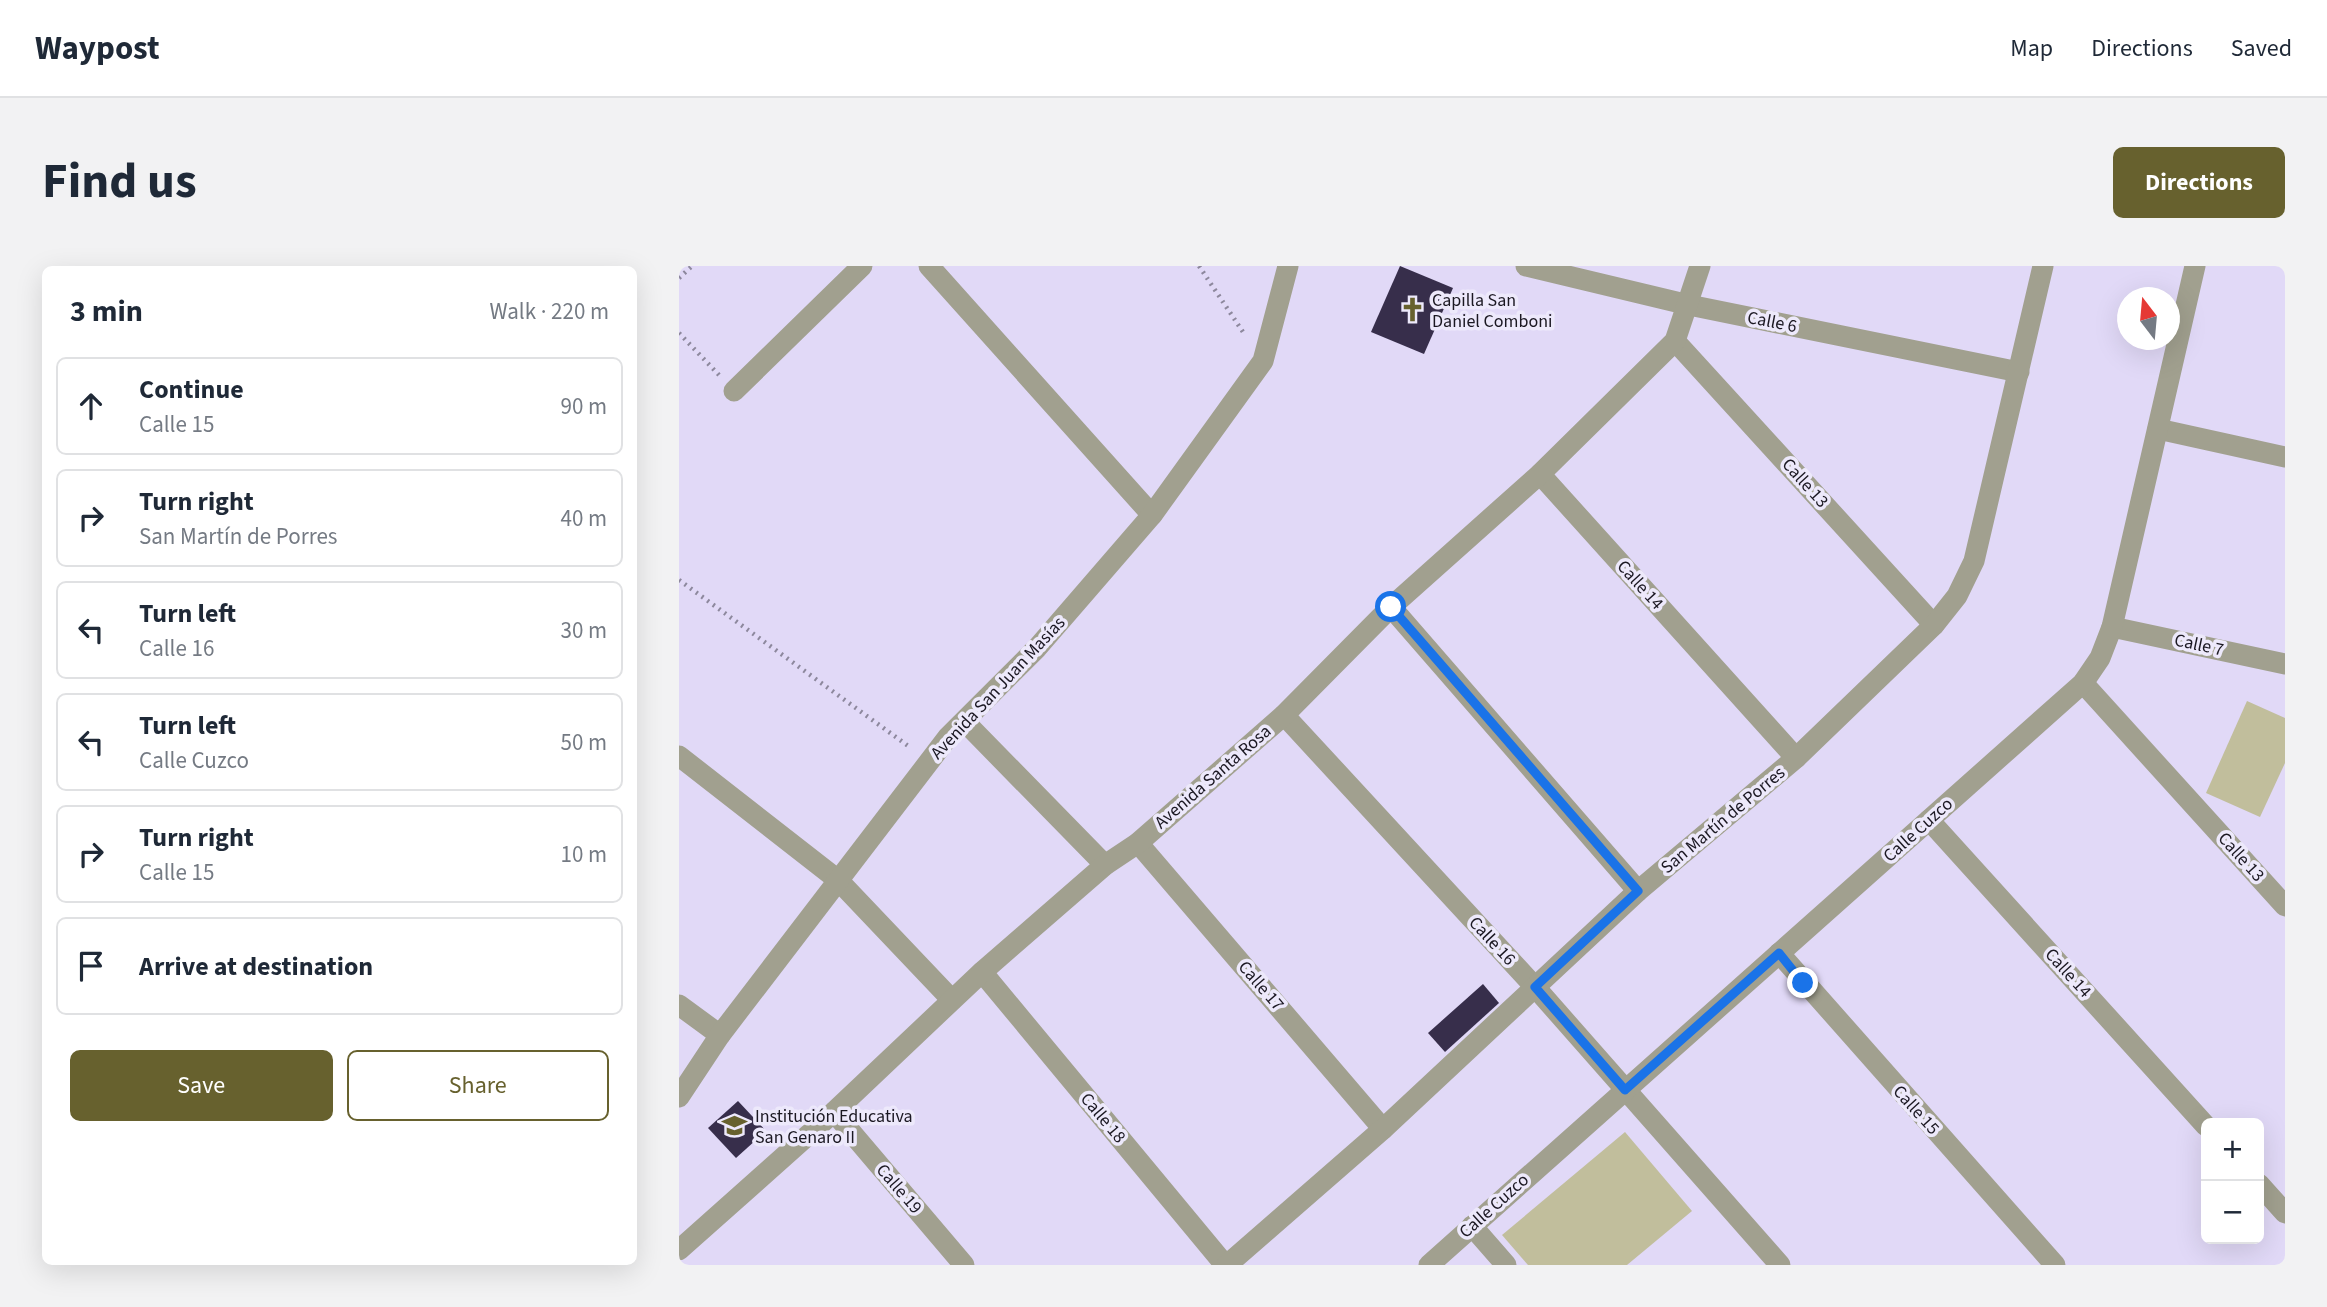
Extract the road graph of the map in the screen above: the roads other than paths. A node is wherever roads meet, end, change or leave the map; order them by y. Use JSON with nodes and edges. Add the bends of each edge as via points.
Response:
{"nodes":[{"id":1,"x":862,"y":266,"type":"edge"},
{"id":2,"x":929,"y":266,"type":"edge"},
{"id":3,"x":1288,"y":266,"type":"edge"},
{"id":4,"x":1525,"y":266,"type":"edge"},
{"id":5,"x":1700,"y":266,"type":"edge"},
{"id":6,"x":2043,"y":266,"type":"edge"},
{"id":7,"x":2196,"y":266,"type":"edge"},
{"id":8,"x":1689,"y":305,"type":"junction"},
{"id":9,"x":1675,"y":341,"type":"junction"},
{"id":10,"x":2019,"y":372,"type":"junction"},
{"id":11,"x":734,"y":391,"type":"road end"},
{"id":12,"x":2158,"y":429,"type":"junction"},
{"id":13,"x":2285,"y":457,"type":"edge"},
{"id":14,"x":1540,"y":474,"type":"junction"},
{"id":15,"x":1152,"y":515,"type":"junction"},
{"id":16,"x":1391,"y":607,"type":"junction"},
{"id":17,"x":1934,"y":625,"type":"junction"},
{"id":18,"x":2112,"y":627,"type":"junction"},
{"id":19,"x":2285,"y":664,"type":"edge"},
{"id":20,"x":2083,"y":683,"type":"junction"},
{"id":21,"x":1284,"y":715,"type":"junction"},
{"id":22,"x":965,"y":722,"type":"junction"},
{"id":23,"x":679,"y":756,"type":"edge"},
{"id":24,"x":1796,"y":758,"type":"junction"},
{"id":25,"x":1929,"y":820,"type":"junction"},
{"id":26,"x":1138,"y":843,"type":"junction"},
{"id":27,"x":1105,"y":865,"type":"junction"},
{"id":28,"x":838,"y":880,"type":"junction"},
{"id":29,"x":1638,"y":891,"type":"junction"},
{"id":30,"x":2285,"y":906,"type":"edge"},
{"id":31,"x":1779,"y":953,"type":"junction"},
{"id":32,"x":982,"y":972,"type":"junction"},
{"id":33,"x":1535,"y":987,"type":"junction"},
{"id":34,"x":952,"y":1000,"type":"junction"},
{"id":35,"x":679,"y":1005,"type":"edge"},
{"id":36,"x":720,"y":1035,"type":"junction"},
{"id":37,"x":1625,"y":1090,"type":"junction"},
{"id":38,"x":679,"y":1097,"type":"edge"},
{"id":39,"x":834,"y":1112,"type":"junction"},
{"id":40,"x":2201,"y":1120,"type":"edge"},
{"id":41,"x":1383,"y":1129,"type":"junction"},
{"id":42,"x":2264,"y":1190,"type":"edge"},
{"id":43,"x":2285,"y":1213,"type":"edge"},
{"id":44,"x":1472,"y":1226,"type":"junction"},
{"id":45,"x":679,"y":1252,"type":"edge"},
{"id":46,"x":689,"y":1265,"type":"edge"},
{"id":47,"x":964,"y":1265,"type":"edge"},
{"id":48,"x":1226,"y":1265,"type":"edge"},
{"id":49,"x":1429,"y":1265,"type":"edge"},
{"id":50,"x":1506,"y":1265,"type":"edge"},
{"id":51,"x":1780,"y":1265,"type":"edge"},
{"id":52,"x":2055,"y":1265,"type":"edge"}],
"edges":[{"from":1,"to":11,"type":"street"},
{"from":2,"to":15,"type":"street"},
{"from":3,"to":15,"type":"street","name":"Avenida San Juan Masías","via":[[1263,361]]},
{"from":4,"to":8,"type":"street","name":"Calle 6"},
{"from":5,"to":8,"type":"street","name":"Avenida Santa Rosa"},
{"from":6,"to":10,"type":"street","name":"San Martín de Porres"},
{"from":7,"to":12,"type":"street","name":"Calle Cuzco"},
{"from":8,"to":9,"type":"street","name":"Avenida Santa Rosa"},
{"from":8,"to":10,"type":"street","name":"Calle 6"},
{"from":9,"to":14,"type":"street","name":"Avenida Santa Rosa"},
{"from":9,"to":17,"type":"street","name":"Calle 13"},
{"from":10,"to":17,"type":"street","name":"San Martín de Porres","via":[[1974,561],[1957,596]]},
{"from":12,"to":13,"type":"street"},
{"from":12,"to":18,"type":"street","name":"Calle Cuzco"},
{"from":14,"to":16,"type":"street","name":"Avenida Santa Rosa"},
{"from":14,"to":24,"type":"street","name":"Calle 14"},
{"from":15,"to":22,"type":"street","name":"Avenida San Juan Masías","via":[[1037,648]]},
{"from":16,"to":21,"type":"street","name":"Avenida Santa Rosa"},
{"from":16,"to":29,"type":"street"},
{"from":17,"to":24,"type":"street","name":"San Martín de Porres"},
{"from":18,"to":19,"type":"street","name":"Calle 7"},
{"from":18,"to":20,"type":"street","name":"Calle Cuzco","via":[[2101,658]]},
{"from":20,"to":25,"type":"street","name":"Calle Cuzco"},
{"from":20,"to":30,"type":"street","name":"Calle 13"},
{"from":21,"to":26,"type":"street","name":"Avenida Santa Rosa"},
{"from":21,"to":33,"type":"street","name":"Calle 16"},
{"from":22,"to":27,"type":"street"},
{"from":22,"to":28,"type":"street","name":"Avenida San Juan Masías"},
{"from":23,"to":28,"type":"street"},
{"from":24,"to":29,"type":"street","name":"San Martín de Porres"},
{"from":25,"to":31,"type":"street","name":"Calle Cuzco"},
{"from":25,"to":40,"type":"street","name":"Calle 14"},
{"from":26,"to":27,"type":"street","name":"Avenida Santa Rosa"},
{"from":26,"to":41,"type":"street","name":"Calle 17"},
{"from":27,"to":32,"type":"street","name":"Avenida Santa Rosa"},
{"from":28,"to":34,"type":"street"},
{"from":28,"to":36,"type":"street","name":"Avenida San Juan Masías"},
{"from":29,"to":33,"type":"street","name":"San Martín de Porres"},
{"from":31,"to":37,"type":"street","name":"Calle Cuzco"},
{"from":31,"to":52,"type":"street","name":"Calle 15"},
{"from":32,"to":34,"type":"street","name":"Avenida Santa Rosa"},
{"from":32,"to":48,"type":"street","name":"Calle 18"},
{"from":33,"to":37,"type":"street","name":"Calle 16"},
{"from":33,"to":41,"type":"street","name":"San Martín de Porres"},
{"from":34,"to":39,"type":"street","name":"Avenida Santa Rosa"},
{"from":35,"to":36,"type":"street"},
{"from":36,"to":38,"type":"street","name":"Avenida San Juan Masías"},
{"from":37,"to":44,"type":"street","name":"Calle Cuzco"},
{"from":37,"to":51,"type":"street","name":"Calle 16"},
{"from":39,"to":45,"type":"street","name":"Avenida Santa Rosa"},
{"from":39,"to":47,"type":"street","name":"Calle 19"},
{"from":41,"to":48,"type":"street","name":"San Martín de Porres"},
{"from":42,"to":43,"type":"street"},
{"from":44,"to":49,"type":"street","name":"Calle Cuzco"},
{"from":44,"to":50,"type":"street"},
{"from":45,"to":46,"type":"street"}]}
